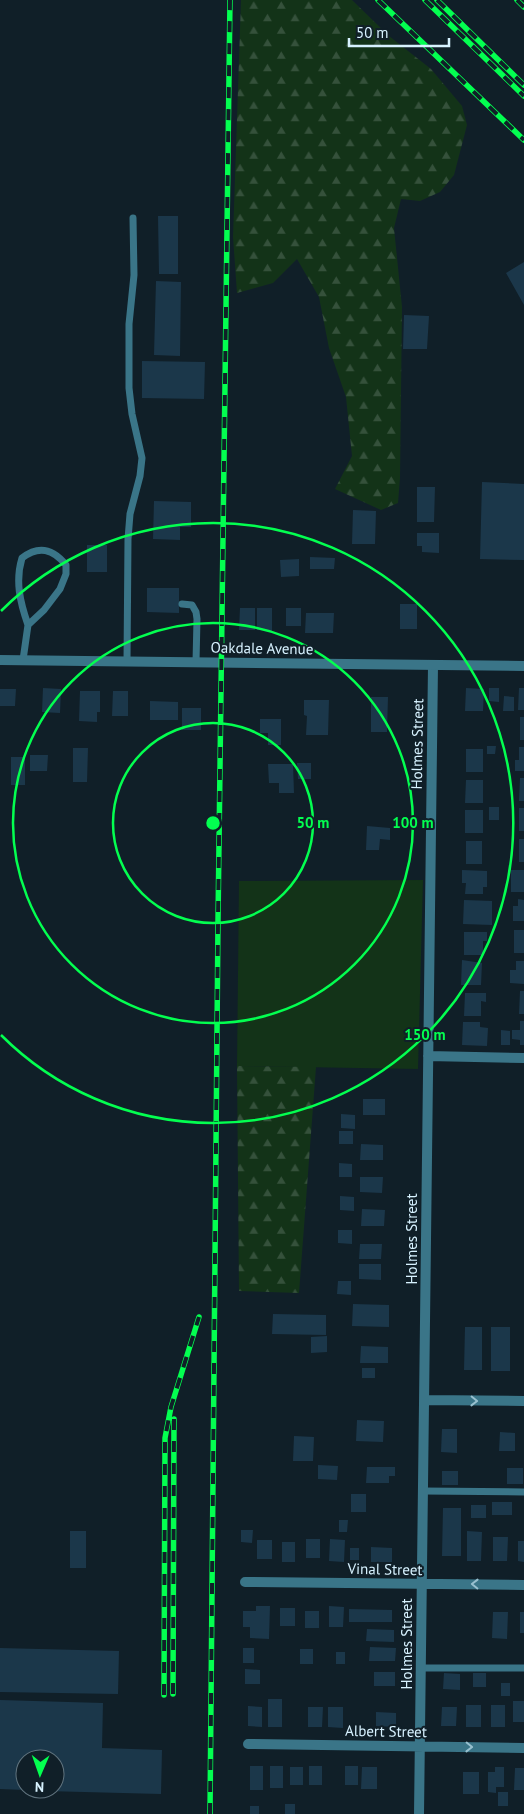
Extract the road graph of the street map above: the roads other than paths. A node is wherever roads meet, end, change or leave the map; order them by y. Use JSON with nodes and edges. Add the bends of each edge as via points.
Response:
{"nodes":[{"id":1,"x":133,"y":218,"type":"dead end"},
{"id":2,"x":182,"y":604,"type":"dead end"},
{"id":3,"x":28,"y":625,"type":"junction"},
{"id":4,"x":0,"y":660,"type":"edge"},
{"id":5,"x":23,"y":660,"type":"junction"},
{"id":6,"x":126,"y":661,"type":"junction"},
{"id":7,"x":196,"y":662,"type":"junction"},
{"id":8,"x":433,"y":665,"type":"junction"},
{"id":9,"x":524,"y":666,"type":"edge"},
{"id":10,"x":428,"y":1056,"type":"junction"},
{"id":11,"x":524,"y":1058,"type":"edge"},
{"id":12,"x":425,"y":1400,"type":"junction"},
{"id":13,"x":524,"y":1401,"type":"edge"},
{"id":14,"x":423,"y":1490,"type":"junction"},
{"id":15,"x":524,"y":1492,"type":"edge"},
{"id":16,"x":246,"y":1582,"type":"dead end"},
{"id":17,"x":422,"y":1584,"type":"junction"},
{"id":18,"x":524,"y":1585,"type":"edge"},
{"id":19,"x":421,"y":1668,"type":"junction"},
{"id":20,"x":524,"y":1668,"type":"edge"},
{"id":21,"x":248,"y":1744,"type":"dead end"},
{"id":22,"x":420,"y":1746,"type":"junction"},
{"id":23,"x":524,"y":1748,"type":"edge"},
{"id":24,"x":419,"y":1814,"type":"edge"}],
"edges":[{"from":1,"to":6,"type":"lane","via":[[129,388],[142,458],[128,531]]},
{"from":2,"to":7,"type":"lane","via":[[192,605],[196,612]]},
{"from":3,"to":3,"type":"lane","via":[[60,589],[66,574],[66,565],[54,553],[35,550],[22,558],[18,583]]},
{"from":3,"to":5,"type":"lane"},
{"from":4,"to":5,"type":"street","name":"Oakdale Avenue"},
{"from":5,"to":6,"type":"street","name":"Oakdale Avenue"},
{"from":6,"to":7,"type":"street","name":"Oakdale Avenue"},
{"from":7,"to":8,"type":"street","name":"Oakdale Avenue"},
{"from":8,"to":9,"type":"street","name":"Oakdale Avenue"},
{"from":8,"to":10,"type":"street","name":"Holmes Street"},
{"from":10,"to":11,"type":"street"},
{"from":10,"to":12,"type":"street","name":"Holmes Street"},
{"from":12,"to":13,"type":"street","one_way":true},
{"from":12,"to":14,"type":"street","name":"Holmes Street"},
{"from":14,"to":15,"type":"lane"},
{"from":14,"to":17,"type":"street","name":"Holmes Street"},
{"from":16,"to":17,"type":"street","name":"Vinal Street"},
{"from":18,"to":17,"type":"street","name":"Vinal Street","one_way":true},
{"from":17,"to":19,"type":"street","name":"Holmes Street"},
{"from":19,"to":20,"type":"lane"},
{"from":19,"to":22,"type":"street","name":"Holmes Street"},
{"from":21,"to":22,"type":"street","name":"Albert Street"},
{"from":22,"to":23,"type":"street","name":"Albert Street","one_way":true},
{"from":22,"to":24,"type":"street","name":"Holmes Street"}]}
